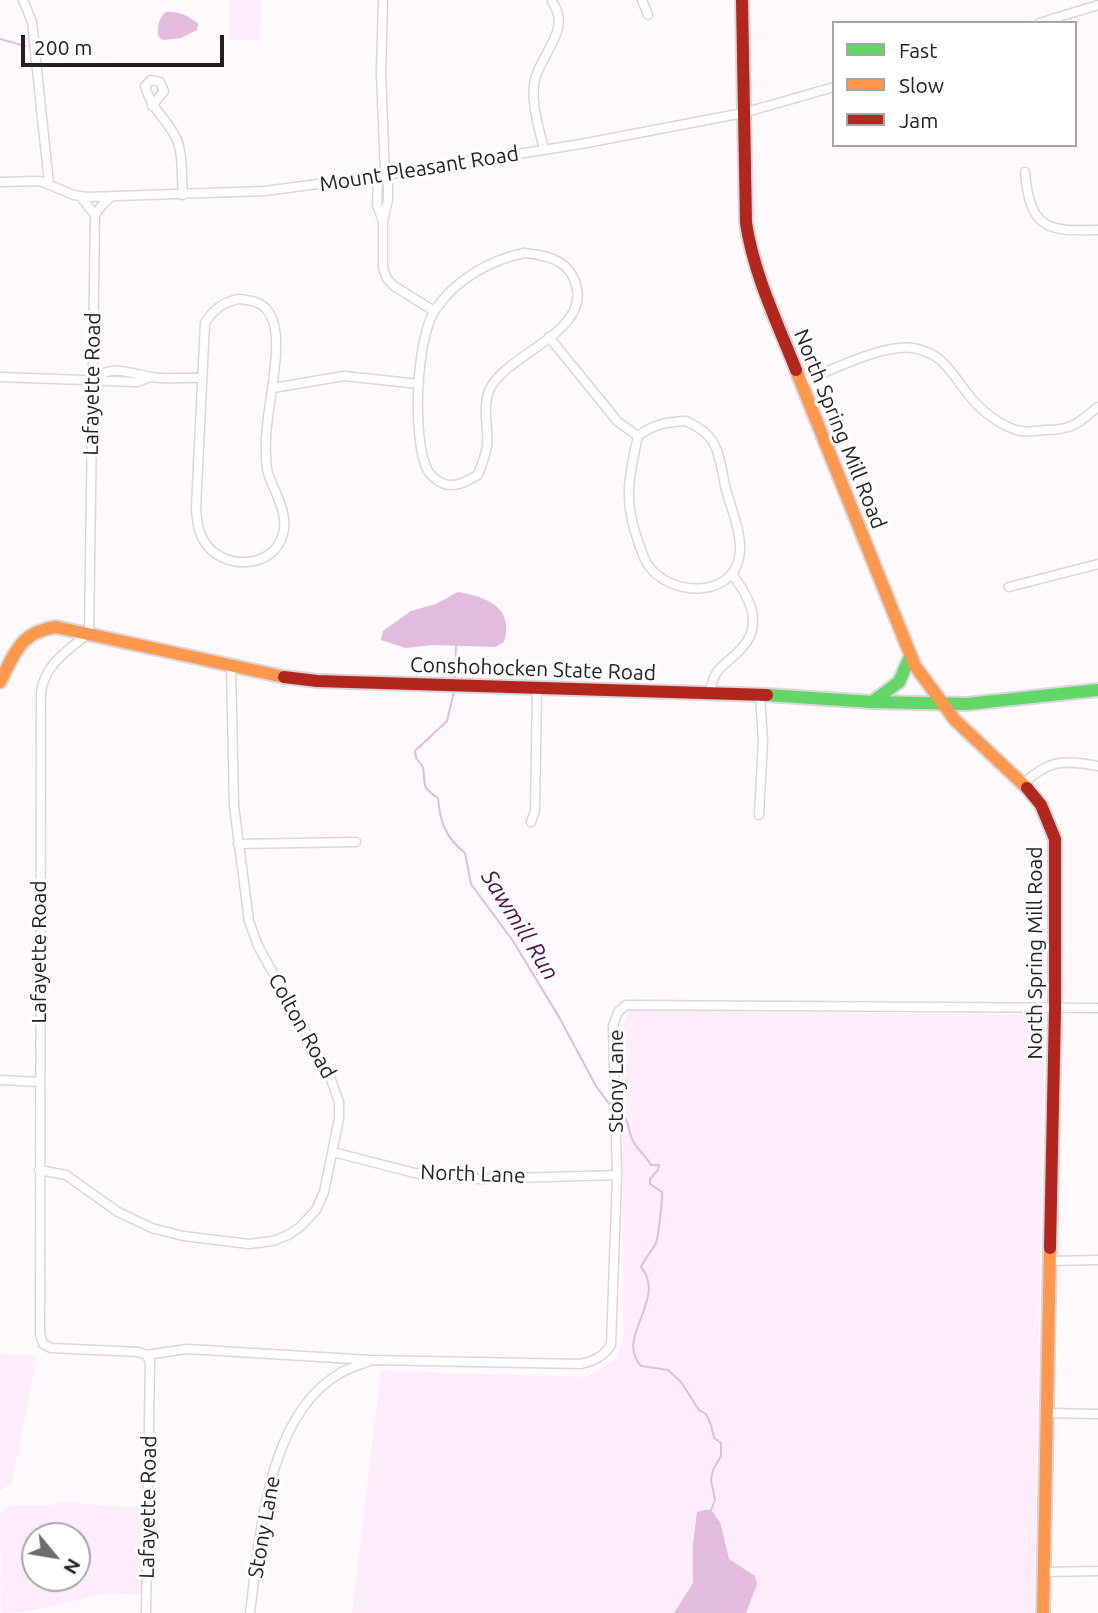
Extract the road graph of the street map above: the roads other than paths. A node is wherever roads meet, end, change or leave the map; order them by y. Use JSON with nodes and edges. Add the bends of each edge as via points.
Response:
{"nodes":[{"id":1,"x":23,"y":0,"type":"edge"},
{"id":2,"x":383,"y":0,"type":"edge"},
{"id":3,"x":642,"y":0,"type":"edge"},
{"id":4,"x":742,"y":0,"type":"edge"},
{"id":5,"x":552,"y":2,"type":"dead end"},
{"id":6,"x":1098,"y":5,"type":"edge"},
{"id":7,"x":648,"y":15,"type":"dead end"},
{"id":8,"x":1046,"y":21,"type":"edge"},
{"id":9,"x":832,"y":88,"type":"edge"},
{"id":10,"x":152,"y":106,"type":"dead end"},
{"id":11,"x":743,"y":113,"type":"junction"},
{"id":12,"x":544,"y":150,"type":"junction"},
{"id":13,"x":1025,"y":172,"type":"dead end"},
{"id":14,"x":384,"y":176,"type":"junction"},
{"id":15,"x":0,"y":182,"type":"edge"},
{"id":16,"x":49,"y":184,"type":"junction"},
{"id":17,"x":183,"y":195,"type":"junction"},
{"id":18,"x":80,"y":196,"type":"junction"},
{"id":19,"x":112,"y":196,"type":"junction"},
{"id":20,"x":95,"y":215,"type":"junction"},
{"id":21,"x":1098,"y":230,"type":"edge"},
{"id":22,"x":434,"y":311,"type":"junction"},
{"id":23,"x":549,"y":337,"type":"junction"},
{"id":24,"x":0,"y":377,"type":"edge"},
{"id":25,"x":202,"y":378,"type":"junction"},
{"id":26,"x":92,"y":379,"type":"junction"},
{"id":27,"x":802,"y":382,"type":"junction"},
{"id":28,"x":419,"y":384,"type":"junction"},
{"id":29,"x":273,"y":387,"type":"junction"},
{"id":30,"x":1098,"y":407,"type":"edge"},
{"id":31,"x":638,"y":436,"type":"junction"},
{"id":32,"x":1098,"y":564,"type":"edge"},
{"id":33,"x":732,"y":574,"type":"junction"},
{"id":34,"x":1009,"y":587,"type":"dead end"},
{"id":35,"x":89,"y":633,"type":"junction"},
{"id":36,"x":911,"y":657,"type":"junction"},
{"id":37,"x":231,"y":665,"type":"junction"},
{"id":38,"x":0,"y":681,"type":"edge"},
{"id":39,"x":537,"y":688,"type":"junction"},
{"id":40,"x":1098,"y":691,"type":"edge"},
{"id":41,"x":710,"y":693,"type":"junction"},
{"id":42,"x":761,"y":695,"type":"junction"},
{"id":43,"x":872,"y":702,"type":"junction"},
{"id":44,"x":942,"y":703,"type":"junction"},
{"id":45,"x":1098,"y":766,"type":"edge"},
{"id":46,"x":1023,"y":784,"type":"junction"},
{"id":47,"x":759,"y":816,"type":"dead end"},
{"id":48,"x":531,"y":822,"type":"dead end"},
{"id":49,"x":356,"y":842,"type":"dead end"},
{"id":50,"x":238,"y":844,"type":"junction"},
{"id":51,"x":1098,"y":1008,"type":"edge"},
{"id":52,"x":1055,"y":1009,"type":"junction"},
{"id":53,"x":0,"y":1080,"type":"edge"},
{"id":54,"x":39,"y":1082,"type":"junction"},
{"id":55,"x":333,"y":1152,"type":"junction"},
{"id":56,"x":40,"y":1170,"type":"junction"},
{"id":57,"x":617,"y":1175,"type":"junction"},
{"id":58,"x":1098,"y":1260,"type":"edge"},
{"id":59,"x":1050,"y":1261,"type":"junction"},
{"id":60,"x":146,"y":1355,"type":"junction"},
{"id":61,"x":372,"y":1360,"type":"junction"},
{"id":62,"x":1047,"y":1413,"type":"junction"},
{"id":63,"x":1098,"y":1414,"type":"edge"},
{"id":64,"x":1098,"y":1571,"type":"edge"},
{"id":65,"x":1044,"y":1572,"type":"junction"},
{"id":66,"x":146,"y":1613,"type":"edge"},
{"id":67,"x":250,"y":1613,"type":"edge"},
{"id":68,"x":1043,"y":1613,"type":"edge"}],
"edges":[{"from":1,"to":16,"type":"street","via":[[32,22]]},
{"from":2,"to":14,"type":"street"},
{"from":3,"to":7,"type":"street"},
{"from":4,"to":11,"type":"main road","name":"North Spring Mill Road"},
{"from":5,"to":12,"type":"street","via":[[560,19],[536,78],[533,100]]},
{"from":6,"to":8,"type":"street"},
{"from":9,"to":11,"type":"street","name":"Mount Pleasant Road"},
{"from":10,"to":17,"type":"street","via":[[179,145]]},
{"from":11,"to":12,"type":"street","name":"Mount Pleasant Road"},
{"from":11,"to":27,"type":"main road","name":"North Spring Mill Road","via":[[750,250]]},
{"from":12,"to":14,"type":"street","name":"Mount Pleasant Road"},
{"from":13,"to":21,"type":"street","via":[[1031,206],[1045,224],[1061,231]]},
{"from":14,"to":17,"type":"street","name":"Mount Pleasant Road","via":[[265,191]]},
{"from":14,"to":22,"type":"street","via":[[377,205],[383,221],[387,279]]},
{"from":15,"to":16,"type":"street","name":"Mount Pleasant Road"},
{"from":16,"to":18,"type":"street","name":"Mount Pleasant Road"},
{"from":17,"to":19,"type":"street","name":"Mount Pleasant Road"},
{"from":18,"to":19,"type":"street","name":"Mount Pleasant Road"},
{"from":18,"to":20,"type":"street"},
{"from":19,"to":20,"type":"street"},
{"from":20,"to":26,"type":"street","name":"Lafayette Road"},
{"from":22,"to":23,"type":"street","via":[[478,270],[524,253],[542,255],[566,268],[575,280],[571,315]]},
{"from":22,"to":28,"type":"street"},
{"from":23,"to":28,"type":"street","via":[[489,390],[487,445],[478,475],[459,484],[444,484],[428,472],[420,448]]},
{"from":23,"to":31,"type":"street","via":[[618,422]]},
{"from":24,"to":26,"type":"street"},
{"from":25,"to":26,"type":"street","via":[[103,372]]},
{"from":25,"to":29,"type":"street","via":[[205,323],[214,309],[228,301],[249,300],[269,312],[275,327]]},
{"from":25,"to":29,"type":"street","via":[[198,526],[214,552],[237,562],[262,558],[283,537],[285,523],[267,469],[265,446]]},
{"from":26,"to":35,"type":"street","name":"Lafayette Road"},
{"from":27,"to":30,"type":"street","via":[[877,352],[912,347],[946,363],[985,411],[1020,431],[1076,424]]},
{"from":27,"to":36,"type":"main road","name":"North Spring Mill Road"},
{"from":28,"to":29,"type":"street","via":[[344,376]]},
{"from":31,"to":33,"type":"street","via":[[651,427],[686,421],[713,440],[740,543]]},
{"from":31,"to":33,"type":"street","via":[[627,492],[630,520],[650,569],[668,583],[693,589],[720,583]]},
{"from":32,"to":34,"type":"street"},
{"from":33,"to":41,"type":"street","via":[[749,598],[753,623],[745,645],[715,673]]},
{"from":35,"to":37,"type":"main road","name":"Conshohocken State Road"},
{"from":35,"to":38,"type":"main road","name":"Conshohocken State Road","via":[[56,627],[32,633],[16,648]]},
{"from":35,"to":54,"type":"street","name":"Lafayette Road","via":[[49,667],[41,692]]},
{"from":36,"to":43,"type":"main road","via":[[898,682]]},
{"from":36,"to":44,"type":"main road","name":"North Spring Mill Road"},
{"from":37,"to":39,"type":"main road","name":"Conshohocken State Road","via":[[317,681]]},
{"from":37,"to":50,"type":"street","name":"Colton Road"},
{"from":39,"to":41,"type":"main road","name":"Conshohocken State Road"},
{"from":39,"to":48,"type":"street","via":[[535,811]]},
{"from":40,"to":44,"type":"main road","name":"Conshohocken State Road"},
{"from":41,"to":42,"type":"main road","name":"Conshohocken State Road"},
{"from":42,"to":43,"type":"main road","name":"Conshohocken State Road"},
{"from":42,"to":47,"type":"street"},
{"from":43,"to":44,"type":"main road","name":"Conshohocken State Road"},
{"from":44,"to":46,"type":"main road","name":"North Spring Mill Road"},
{"from":45,"to":46,"type":"street","via":[[1054,763]]},
{"from":46,"to":52,"type":"main road","name":"North Spring Mill Road","via":[[1043,808],[1055,839]]},
{"from":49,"to":50,"type":"street"},
{"from":50,"to":55,"type":"street","name":"Colton Road","via":[[253,934],[337,1093],[340,1110]]},
{"from":51,"to":52,"type":"street"},
{"from":52,"to":57,"type":"street","name":"Stony Lane","via":[[626,1005],[613,1026]]},
{"from":52,"to":59,"type":"main road","name":"North Spring Mill Road"},
{"from":53,"to":54,"type":"street"},
{"from":54,"to":56,"type":"street","name":"Lafayette Road"},
{"from":55,"to":56,"type":"street","name":"Colton Road","via":[[324,1192],[309,1219],[288,1235],[260,1244],[152,1228],[118,1212],[66,1175]]},
{"from":55,"to":57,"type":"street","name":"North Lane","via":[[415,1173],[480,1179]]},
{"from":56,"to":60,"type":"street","name":"Lafayette Road","via":[[43,1344],[55,1349]]},
{"from":57,"to":61,"type":"street","name":"Stony Lane","via":[[611,1345],[605,1355],[580,1364]]},
{"from":58,"to":59,"type":"street"},
{"from":59,"to":62,"type":"main road","name":"North Spring Mill Road"},
{"from":60,"to":61,"type":"street","name":"Stony Lane","via":[[187,1349]]},
{"from":60,"to":66,"type":"street","name":"Lafayette Road","via":[[151,1367]]},
{"from":61,"to":67,"type":"street","name":"Stony Lane","via":[[341,1373],[316,1394],[300,1412],[282,1446],[268,1493]]},
{"from":62,"to":63,"type":"street"},
{"from":62,"to":65,"type":"main road","name":"North Spring Mill Road"},
{"from":64,"to":65,"type":"street"},
{"from":65,"to":68,"type":"main road","name":"North Spring Mill Road"}]}
